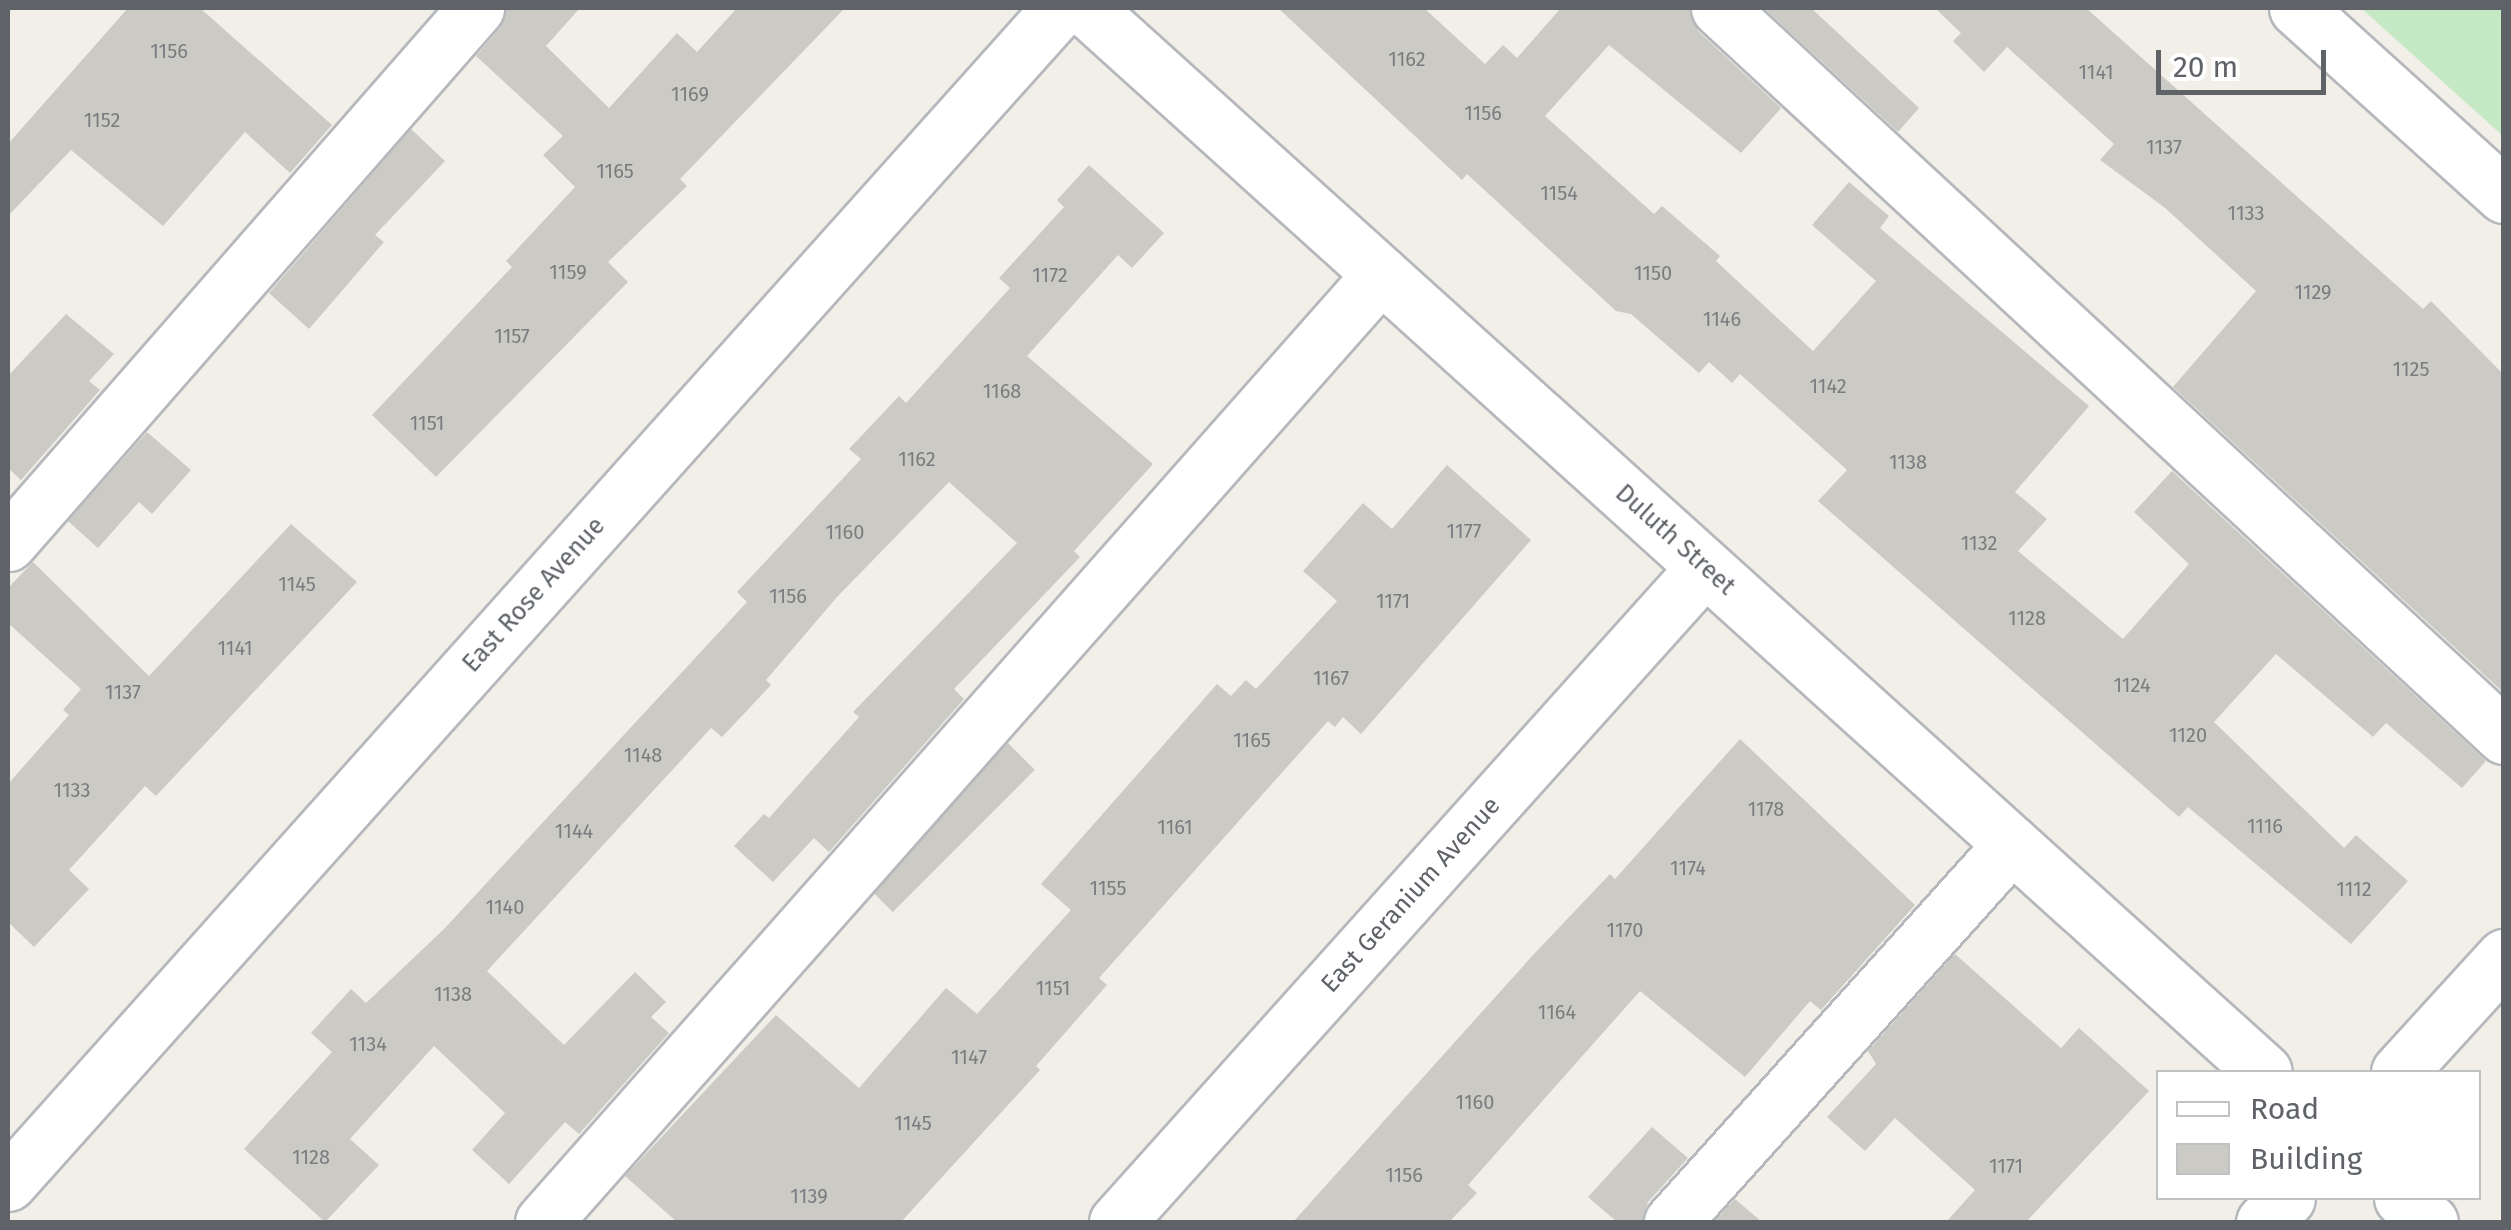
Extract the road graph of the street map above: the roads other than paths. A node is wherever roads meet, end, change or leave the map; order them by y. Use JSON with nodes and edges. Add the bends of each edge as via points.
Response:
{"nodes":[{"id":1,"x":476,"y":8,"type":"edge"},
{"id":2,"x":1060,"y":8,"type":"edge"},
{"id":3,"x":1086,"y":8,"type":"edge"},
{"id":4,"x":1719,"y":8,"type":"edge"},
{"id":5,"x":2298,"y":8,"type":"edge"},
{"id":6,"x":2504,"y":195,"type":"edge"},
{"id":7,"x":1381,"y":274,"type":"junction"},
{"id":8,"x":8,"y":543,"type":"edge"},
{"id":9,"x":1705,"y":567,"type":"junction"},
{"id":10,"x":2504,"y":736,"type":"edge"},
{"id":11,"x":2012,"y":844,"type":"junction"},
{"id":12,"x":2504,"y":958,"type":"edge"},
{"id":13,"x":2262,"y":1070,"type":"edge"},
{"id":14,"x":2401,"y":1070,"type":"edge"},
{"id":15,"x":8,"y":1182,"type":"edge"},
{"id":16,"x":2285,"y":1200,"type":"edge"},
{"id":17,"x":2404,"y":1200,"type":"edge"},
{"id":18,"x":542,"y":1222,"type":"edge"},
{"id":19,"x":1117,"y":1222,"type":"edge"},
{"id":20,"x":1672,"y":1222,"type":"edge"},
{"id":21,"x":2264,"y":1222,"type":"edge"},
{"id":22,"x":2430,"y":1222,"type":"edge"}],
"edges":[{"from":1,"to":8,"type":"street"},
{"from":2,"to":15,"type":"street","name":"East Rose Avenue"},
{"from":3,"to":7,"type":"street","name":"Duluth Street"},
{"from":4,"to":10,"type":"street"},
{"from":5,"to":6,"type":"street"},
{"from":7,"to":9,"type":"street","name":"Duluth Street"},
{"from":7,"to":18,"type":"street"},
{"from":9,"to":11,"type":"street","name":"Duluth Street"},
{"from":9,"to":19,"type":"street","name":"East Geranium Avenue"},
{"from":11,"to":13,"type":"street","name":"Duluth Street"},
{"from":11,"to":20,"type":"street"},
{"from":12,"to":14,"type":"street"},
{"from":16,"to":21,"type":"street"},
{"from":17,"to":22,"type":"street"}]}
